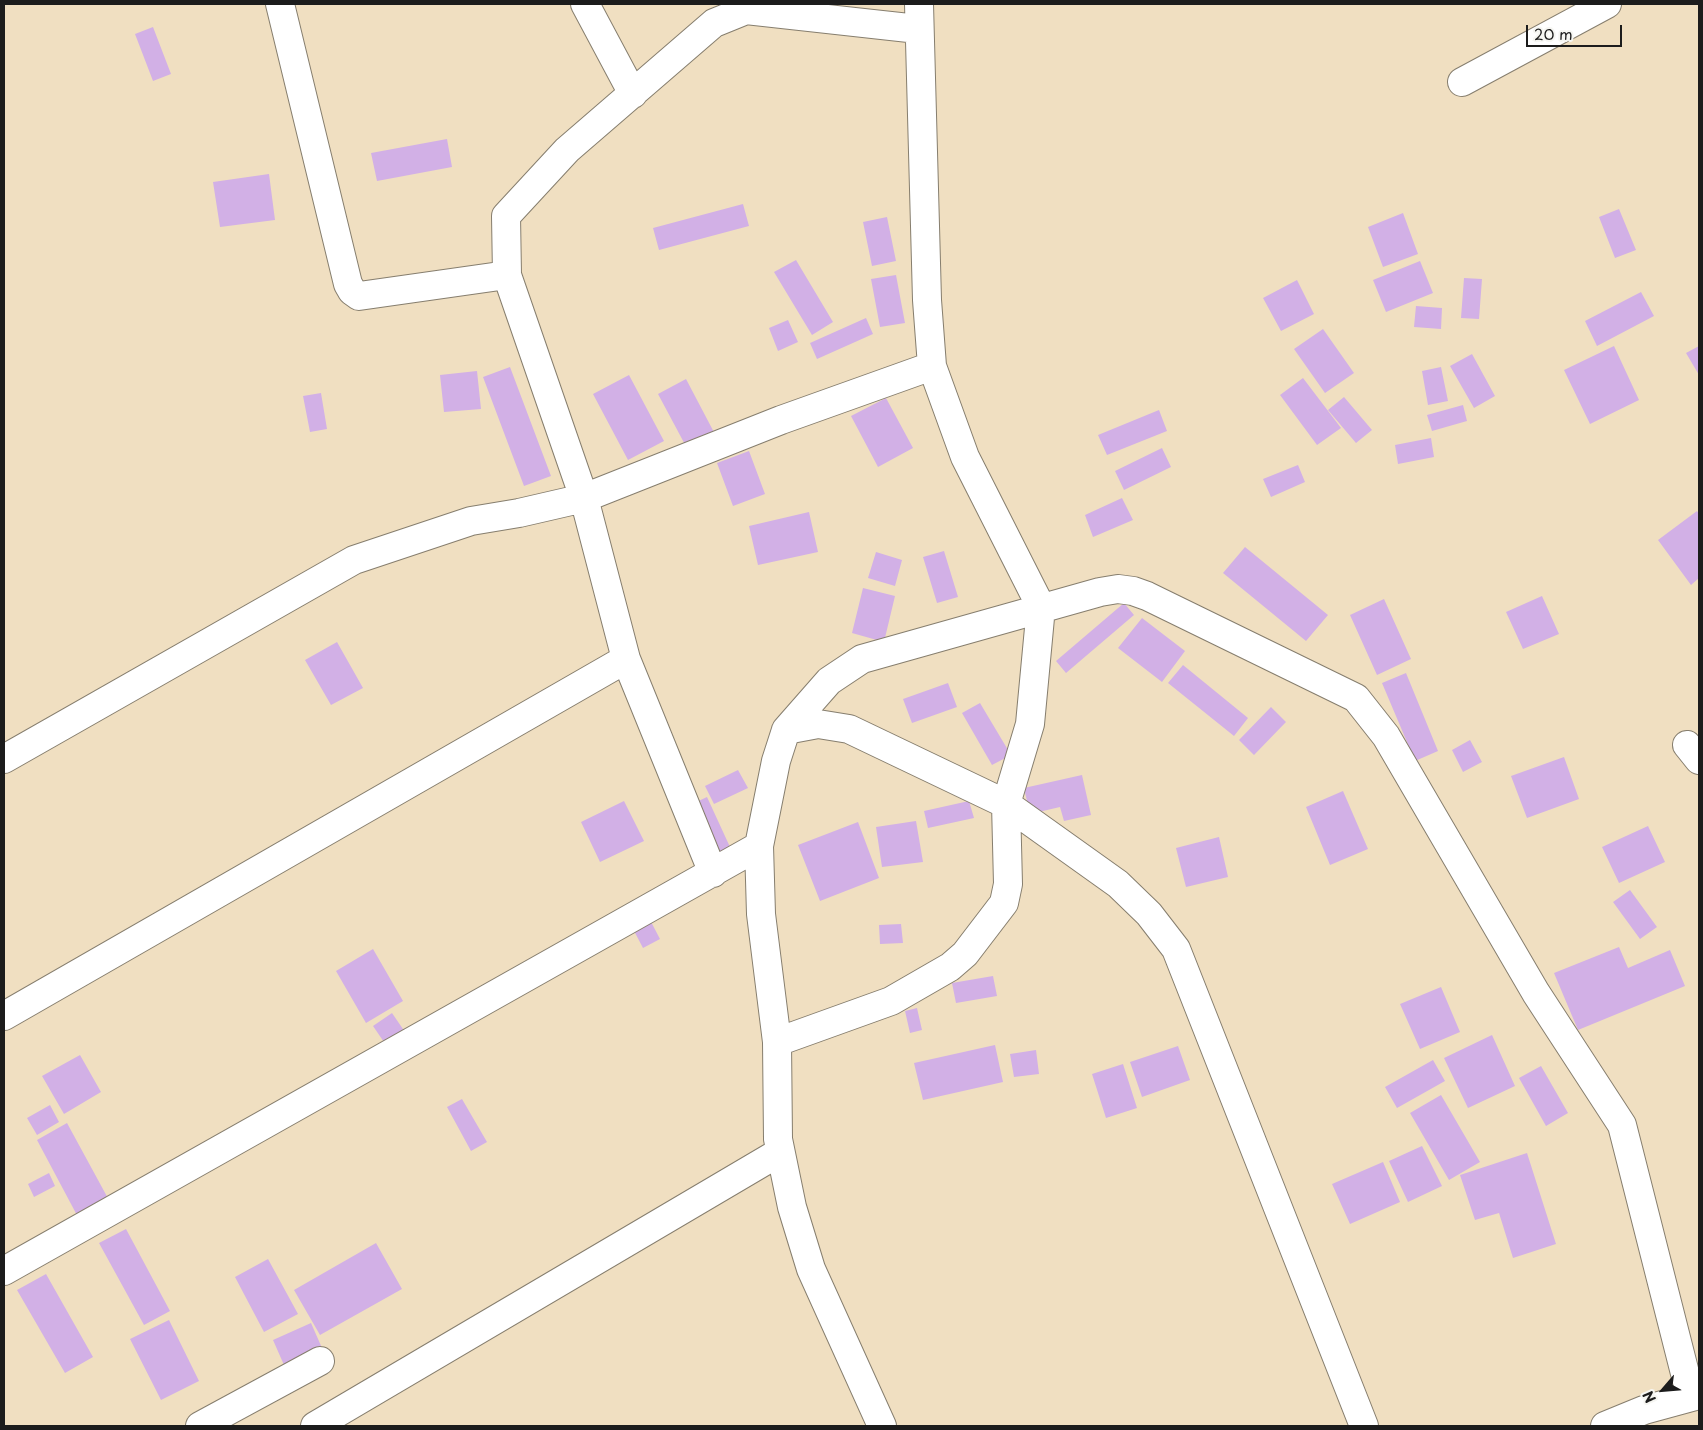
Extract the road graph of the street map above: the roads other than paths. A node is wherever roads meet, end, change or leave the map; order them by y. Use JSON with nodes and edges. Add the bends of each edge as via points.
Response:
{"nodes":[{"id":1,"x":280,"y":4,"type":"edge"},
{"id":2,"x":585,"y":4,"type":"edge"},
{"id":3,"x":1607,"y":4,"type":"edge"},
{"id":4,"x":918,"y":16,"type":"edge"},
{"id":5,"x":1462,"y":82,"type":"dead end"},
{"id":6,"x":633,"y":94,"type":"junction"},
{"id":7,"x":507,"y":275,"type":"junction"},
{"id":8,"x":932,"y":366,"type":"junction"},
{"id":9,"x":584,"y":498,"type":"junction"},
{"id":10,"x":1041,"y":608,"type":"junction"},
{"id":11,"x":626,"y":659,"type":"junction"},
{"id":12,"x":786,"y":730,"type":"junction"},
{"id":13,"x":4,"y":759,"type":"edge"},
{"id":14,"x":1006,"y":804,"type":"junction"},
{"id":15,"x":759,"y":846,"type":"junction"},
{"id":16,"x":712,"y":873,"type":"junction"},
{"id":17,"x":4,"y":1016,"type":"edge"},
{"id":18,"x":777,"y":1042,"type":"junction"},
{"id":19,"x":780,"y":1152,"type":"junction"},
{"id":20,"x":4,"y":1271,"type":"edge"},
{"id":21,"x":320,"y":1361,"type":"dead end"},
{"id":22,"x":1695,"y":1396,"type":"edge"},
{"id":23,"x":200,"y":1426,"type":"edge"},
{"id":24,"x":315,"y":1426,"type":"edge"},
{"id":25,"x":882,"y":1426,"type":"edge"},
{"id":26,"x":1364,"y":1426,"type":"edge"},
{"id":27,"x":1605,"y":1426,"type":"edge"}],
"edges":[{"from":1,"to":7,"type":"street","via":[[352,291],[359,296]]},
{"from":2,"to":6,"type":"street"},
{"from":3,"to":5,"type":"street"},
{"from":4,"to":6,"type":"street","via":[[746,10],[714,23]]},
{"from":4,"to":8,"type":"street","via":[[926,300]]},
{"from":6,"to":7,"type":"street","via":[[567,150],[506,216]]},
{"from":7,"to":9,"type":"street"},
{"from":8,"to":9,"type":"street","via":[[781,420]]},
{"from":8,"to":10,"type":"street","via":[[965,457]]},
{"from":9,"to":11,"type":"street"},
{"from":9,"to":13,"type":"street","via":[[471,521],[354,560]]},
{"from":10,"to":12,"type":"street","via":[[862,659],[829,681]]},
{"from":10,"to":14,"type":"street","via":[[1030,724]]},
{"from":10,"to":22,"type":"street","via":[[1100,592],[1133,591],[1356,698],[1386,736],[1536,993],[1622,1125]]},
{"from":11,"to":16,"type":"street"},
{"from":11,"to":17,"type":"street"},
{"from":12,"to":14,"type":"street","via":[[818,724],[849,729]]},
{"from":12,"to":15,"type":"street","via":[[776,761]]},
{"from":14,"to":18,"type":"street","via":[[1008,884],[1004,904],[965,954],[950,967],[891,1001]]},
{"from":14,"to":26,"type":"street","via":[[1118,884],[1149,914],[1176,949]]},
{"from":15,"to":16,"type":"street"},
{"from":15,"to":18,"type":"street","via":[[762,914]]},
{"from":16,"to":20,"type":"street"},
{"from":18,"to":19,"type":"street"},
{"from":19,"to":24,"type":"street"},
{"from":19,"to":25,"type":"street","via":[[811,1269]]},
{"from":21,"to":23,"type":"street"},
{"from":22,"to":27,"type":"street","via":[[1644,1410]]}]}
